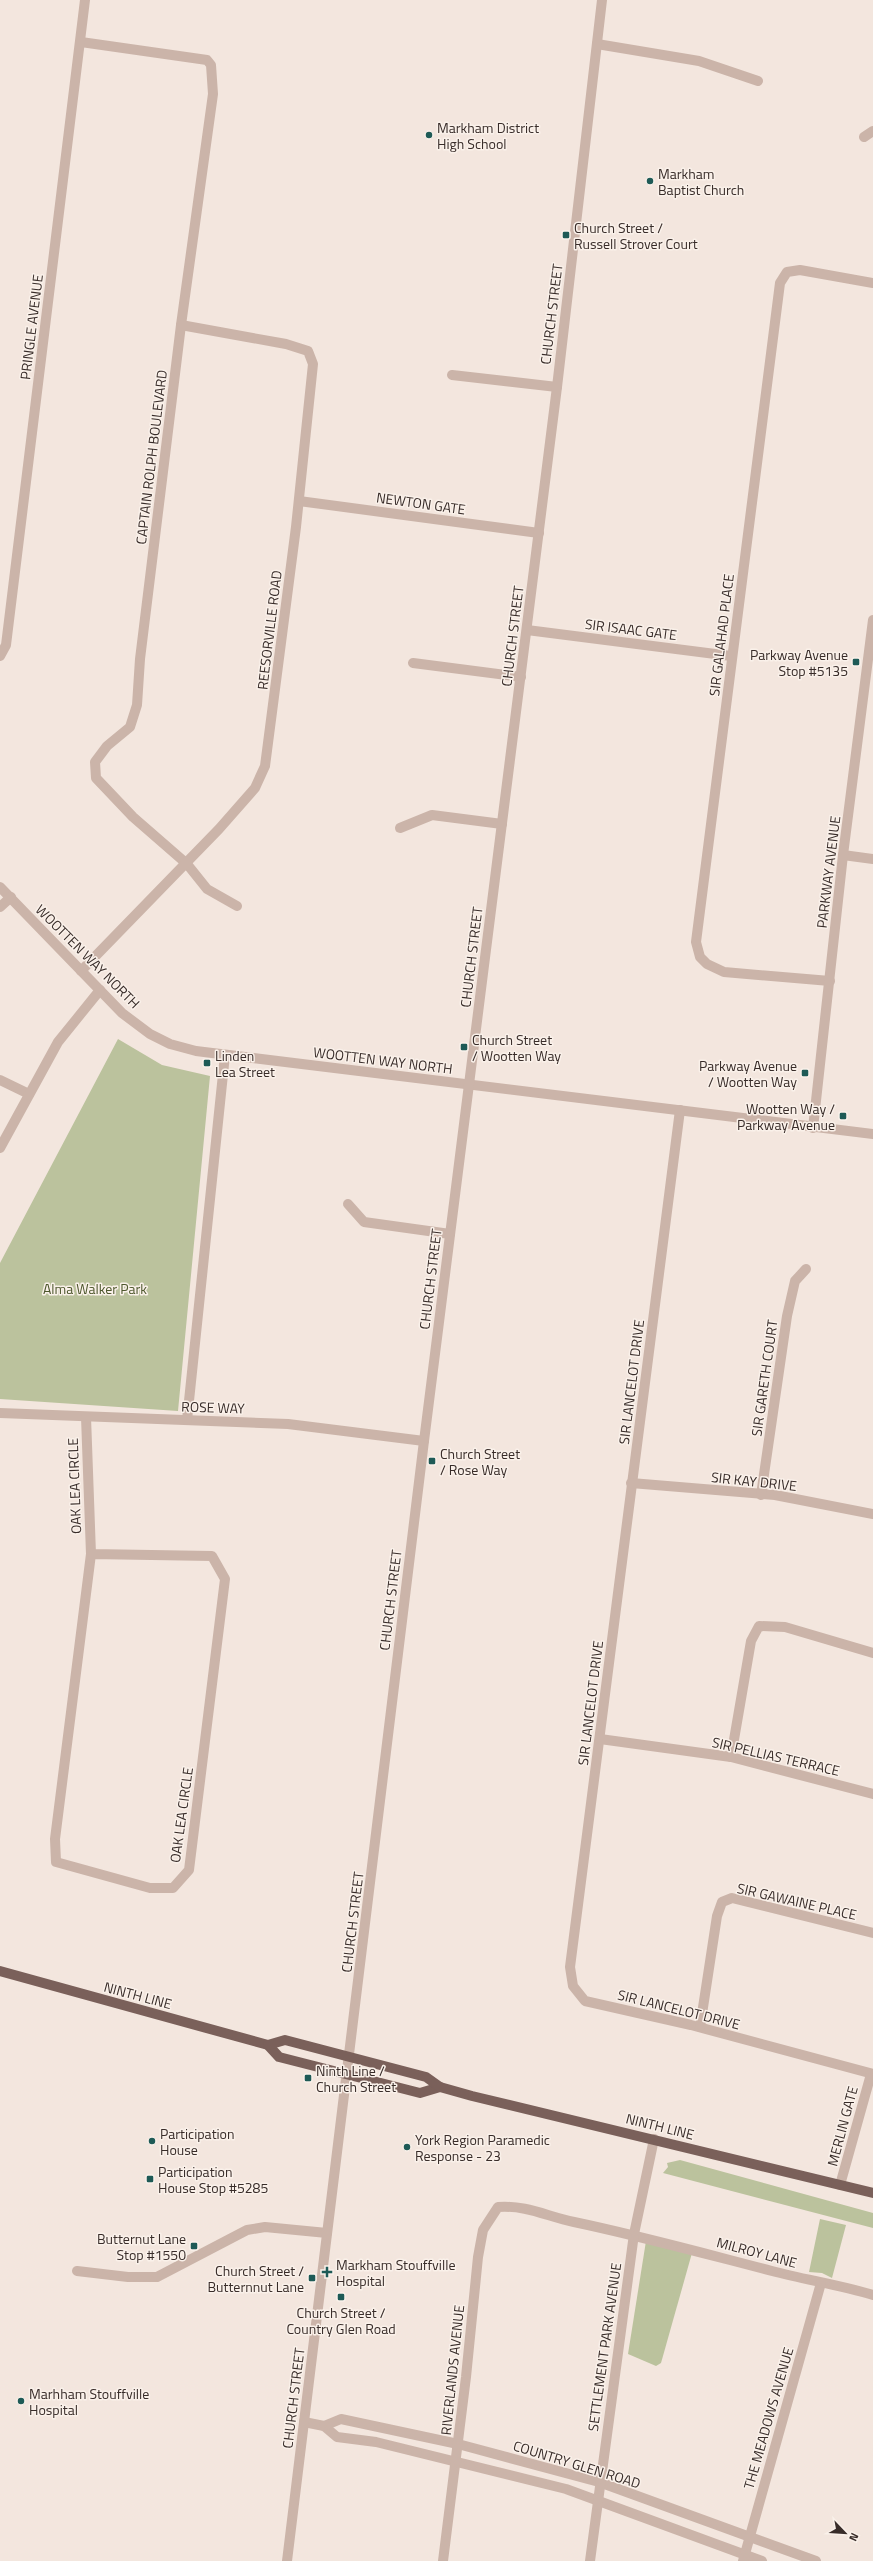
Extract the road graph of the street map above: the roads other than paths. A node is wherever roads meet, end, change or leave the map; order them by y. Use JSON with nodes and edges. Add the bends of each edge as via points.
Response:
{"nodes":[{"id":1,"x":85,"y":0,"type":"edge"},
{"id":2,"x":602,"y":0,"type":"edge"},
{"id":3,"x":81,"y":42,"type":"junction"},
{"id":4,"x":596,"y":44,"type":"junction"},
{"id":5,"x":758,"y":81,"type":"dead end"},
{"id":6,"x":873,"y":283,"type":"edge"},
{"id":7,"x":181,"y":325,"type":"junction"},
{"id":8,"x":452,"y":375,"type":"dead end"},
{"id":9,"x":557,"y":387,"type":"junction"},
{"id":10,"x":299,"y":501,"type":"junction"},
{"id":11,"x":539,"y":533,"type":"junction"},
{"id":12,"x":873,"y":620,"type":"edge"},
{"id":13,"x":527,"y":630,"type":"junction"},
{"id":14,"x":0,"y":656,"type":"edge"},
{"id":15,"x":731,"y":656,"type":"junction"},
{"id":16,"x":413,"y":663,"type":"dead end"},
{"id":17,"x":521,"y":677,"type":"junction"},
{"id":18,"x":502,"y":824,"type":"junction"},
{"id":19,"x":400,"y":828,"type":"dead end"},
{"id":20,"x":843,"y":855,"type":"junction"},
{"id":21,"x":873,"y":859,"type":"edge"},
{"id":22,"x":187,"y":864,"type":"junction"},
{"id":23,"x":0,"y":887,"type":"edge"},
{"id":24,"x":11,"y":897,"type":"junction"},
{"id":25,"x":238,"y":906,"type":"dead end"},
{"id":26,"x":0,"y":908,"type":"edge"},
{"id":27,"x":81,"y":971,"type":"junction"},
{"id":28,"x":830,"y":981,"type":"junction"},
{"id":29,"x":100,"y":990,"type":"junction"},
{"id":30,"x":225,"y":1055,"type":"junction"},
{"id":31,"x":0,"y":1080,"type":"edge"},
{"id":32,"x":469,"y":1085,"type":"junction"},
{"id":33,"x":29,"y":1094,"type":"junction"},
{"id":34,"x":680,"y":1110,"type":"junction"},
{"id":35,"x":813,"y":1128,"type":"junction"},
{"id":36,"x":873,"y":1134,"type":"edge"},
{"id":37,"x":0,"y":1148,"type":"edge"},
{"id":38,"x":348,"y":1204,"type":"dead end"},
{"id":39,"x":450,"y":1234,"type":"junction"},
{"id":40,"x":806,"y":1270,"type":"dead end"},
{"id":41,"x":0,"y":1412,"type":"edge"},
{"id":42,"x":86,"y":1417,"type":"junction"},
{"id":43,"x":187,"y":1420,"type":"junction"},
{"id":44,"x":424,"y":1441,"type":"junction"},
{"id":45,"x":631,"y":1483,"type":"junction"},
{"id":46,"x":761,"y":1495,"type":"junction"},
{"id":47,"x":873,"y":1514,"type":"edge"},
{"id":48,"x":92,"y":1554,"type":"junction"},
{"id":49,"x":873,"y":1653,"type":"edge"},
{"id":50,"x":600,"y":1739,"type":"junction"},
{"id":51,"x":732,"y":1757,"type":"junction"},
{"id":52,"x":873,"y":1794,"type":"edge"},
{"id":53,"x":873,"y":1933,"type":"edge"},
{"id":54,"x":0,"y":1971,"type":"edge"},
{"id":55,"x":700,"y":2027,"type":"junction"},
{"id":56,"x":268,"y":2045,"type":"junction"},
{"id":57,"x":350,"y":2057,"type":"junction"},
{"id":58,"x":872,"y":2074,"type":"edge"},
{"id":59,"x":347,"y":2075,"type":"junction"},
{"id":60,"x":440,"y":2087,"type":"junction"},
{"id":61,"x":654,"y":2139,"type":"junction"},
{"id":62,"x":840,"y":2185,"type":"junction"},
{"id":63,"x":873,"y":2194,"type":"edge"},
{"id":64,"x":327,"y":2233,"type":"junction"},
{"id":65,"x":634,"y":2234,"type":"junction"},
{"id":66,"x":77,"y":2270,"type":"dead end"},
{"id":67,"x":821,"y":2283,"type":"junction"},
{"id":68,"x":873,"y":2294,"type":"edge"},
{"id":69,"x":304,"y":2422,"type":"junction"},
{"id":70,"x":324,"y":2426,"type":"junction"},
{"id":71,"x":458,"y":2444,"type":"junction"},
{"id":72,"x":456,"y":2461,"type":"junction"},
{"id":73,"x":599,"y":2482,"type":"junction"},
{"id":74,"x":597,"y":2500,"type":"junction"},
{"id":75,"x":748,"y":2536,"type":"junction"},
{"id":76,"x":744,"y":2558,"type":"edge"},
{"id":77,"x":287,"y":2561,"type":"edge"},
{"id":78,"x":443,"y":2561,"type":"edge"},
{"id":79,"x":590,"y":2561,"type":"edge"},
{"id":80,"x":762,"y":2561,"type":"edge"},
{"id":81,"x":816,"y":2561,"type":"edge"}],
"edges":[{"from":1,"to":3,"type":"street","name":"PRINGLE AVENUE"},
{"from":2,"to":4,"type":"street","name":"CHURCH STREET"},
{"from":3,"to":7,"type":"street","name":"CAPTAIN ROLPH BOULEVARD","via":[[207,60],[211,64],[213,94]]},
{"from":3,"to":14,"type":"street","name":"PRINGLE AVENUE","via":[[6,645]]},
{"from":4,"to":5,"type":"street","via":[[699,61]]},
{"from":4,"to":9,"type":"street","name":"CHURCH STREET"},
{"from":6,"to":15,"type":"street","name":"SIR GALAHAD PLACE","via":[[800,270],[787,272],[780,283]]},
{"from":7,"to":10,"type":"street","name":"REESORVILLE ROAD","via":[[286,344],[308,351],[313,364]]},
{"from":7,"to":22,"type":"street","name":"CAPTAIN ROLPH BOULEVARD","via":[[140,659],[137,705],[130,727],[107,746],[95,762],[96,778],[133,817]]},
{"from":8,"to":9,"type":"street"},
{"from":9,"to":11,"type":"street","name":"CHURCH STREET"},
{"from":10,"to":11,"type":"street","name":"NEWTON GATE"},
{"from":10,"to":22,"type":"street","name":"REESORVILLE ROAD","via":[[265,766],[255,788]]},
{"from":11,"to":13,"type":"street","name":"CHURCH STREET"},
{"from":12,"to":20,"type":"street","name":"PARKWAY AVENUE"},
{"from":13,"to":15,"type":"street","name":"SIR ISAAC GATE"},
{"from":13,"to":17,"type":"street","name":"CHURCH STREET"},
{"from":15,"to":28,"type":"street","name":"SIR GALAHAD PLACE","via":[[696,942],[700,957],[707,964],[724,972]]},
{"from":16,"to":17,"type":"street"},
{"from":17,"to":18,"type":"street","name":"CHURCH STREET"},
{"from":18,"to":19,"type":"street","via":[[432,815]]},
{"from":18,"to":32,"type":"street","name":"CHURCH STREET"},
{"from":20,"to":21,"type":"street"},
{"from":20,"to":28,"type":"street","name":"PARKWAY AVENUE"},
{"from":22,"to":25,"type":"street","name":"CAPTAIN ROLPH BOULEVARD","via":[[207,889]]},
{"from":22,"to":27,"type":"street","name":"REESORVILLE ROAD"},
{"from":23,"to":24,"type":"street","name":"WOOTTEN WAY NORTH"},
{"from":24,"to":26,"type":"street"},
{"from":24,"to":27,"type":"street","name":"WOOTTEN WAY NORTH"},
{"from":27,"to":29,"type":"street","name":"WOOTTEN WAY NORTH"},
{"from":28,"to":35,"type":"street","name":"PARKWAY AVENUE"},
{"from":29,"to":30,"type":"street","name":"WOOTTEN WAY NORTH","via":[[122,1013],[150,1034],[170,1044]]},
{"from":29,"to":33,"type":"street","via":[[58,1042]]},
{"from":30,"to":32,"type":"street","name":"WOOTTEN WAY NORTH"},
{"from":30,"to":43,"type":"street"},
{"from":31,"to":33,"type":"street"},
{"from":32,"to":34,"type":"street","name":"WOOTTEN WAY NORTH"},
{"from":32,"to":39,"type":"street","name":"CHURCH STREET"},
{"from":33,"to":37,"type":"street"},
{"from":34,"to":35,"type":"street","name":"WOOTTEN WAY NORTH","via":[[758,1118]]},
{"from":34,"to":45,"type":"street","name":"SIR LANCELOT DRIVE"},
{"from":35,"to":36,"type":"street","name":"WOOTTEN WAY NORTH"},
{"from":38,"to":39,"type":"street","via":[[364,1222]]},
{"from":39,"to":44,"type":"street","name":"CHURCH STREET"},
{"from":40,"to":46,"type":"street","name":"SIR GARETH COURT","via":[[795,1281],[786,1316]]},
{"from":41,"to":42,"type":"street","name":"ROSE WAY"},
{"from":42,"to":43,"type":"street","name":"ROSE WAY"},
{"from":42,"to":48,"type":"street","name":"OAK LEA CIRCLE"},
{"from":43,"to":44,"type":"street","name":"ROSE WAY","via":[[288,1424]]},
{"from":44,"to":57,"type":"street","name":"CHURCH STREET"},
{"from":45,"to":46,"type":"street","name":"SIR KAY DRIVE"},
{"from":45,"to":50,"type":"street","name":"SIR LANCELOT DRIVE"},
{"from":46,"to":47,"type":"street","name":"SIR KAY DRIVE","via":[[775,1495]]},
{"from":48,"to":48,"type":"street","name":"OAK LEA CIRCLE","via":[[212,1556],[225,1579],[189,1870],[173,1888],[150,1888],[56,1862],[55,1839]]},
{"from":49,"to":51,"type":"street","via":[[785,1627],[759,1626],[751,1641]]},
{"from":50,"to":51,"type":"street","name":"SIR PELLIAS TERRACE"},
{"from":50,"to":55,"type":"street","name":"SIR LANCELOT DRIVE","via":[[570,1967],[573,1986],[585,2001]]},
{"from":51,"to":52,"type":"street","name":"SIR PELLIAS TERRACE"},
{"from":53,"to":55,"type":"street","name":"SIR GAWAINE PLACE","via":[[732,1898],[722,1902],[717,1916]]},
{"from":54,"to":56,"type":"main road","name":"NINTH LINE"},
{"from":55,"to":58,"type":"street","name":"SIR LANCELOT DRIVE"},
{"from":56,"to":57,"type":"main road","name":"NINTH LINE","via":[[285,2040]]},
{"from":56,"to":59,"type":"main road","name":"NINTH LINE","via":[[279,2057]]},
{"from":57,"to":59,"type":"street","name":"CHURCH STREET"},
{"from":57,"to":60,"type":"main road","name":"NINTH LINE","via":[[426,2077]]},
{"from":58,"to":62,"type":"street","name":"MERLIN GATE"},
{"from":59,"to":60,"type":"main road","name":"NINTH LINE","via":[[420,2093]]},
{"from":59,"to":64,"type":"street","name":"CHURCH STREET"},
{"from":60,"to":61,"type":"main road","name":"NINTH LINE"},
{"from":61,"to":62,"type":"main road","name":"NINTH LINE"},
{"from":61,"to":65,"type":"street","name":"SETTLEMENT PARK AVENUE"},
{"from":62,"to":63,"type":"main road","name":"NINTH LINE"},
{"from":64,"to":66,"type":"street","via":[[265,2227],[247,2230],[157,2277],[128,2277]]},
{"from":64,"to":69,"type":"street","name":"CHURCH STREET"},
{"from":65,"to":67,"type":"street","name":"MILROY LANE"},
{"from":65,"to":71,"type":"street","name":"RIVERLANDS AVENUE","via":[[561,2219],[516,2206],[498,2207],[483,2230]]},
{"from":65,"to":73,"type":"street","name":"SETTLEMENT PARK AVENUE"},
{"from":67,"to":68,"type":"street","name":"MILROY LANE","via":[[846,2286]]},
{"from":67,"to":75,"type":"street","name":"THE MEADOWS AVENUE"},
{"from":69,"to":70,"type":"street","name":"COUNTRY GLEN ROAD"},
{"from":69,"to":77,"type":"street","name":"CHURCH STREET"},
{"from":70,"to":71,"type":"street","name":"COUNTRY GLEN ROAD","via":[[341,2419]]},
{"from":70,"to":72,"type":"street","name":"COUNTRY GLEN ROAD","via":[[337,2437],[376,2442]]},
{"from":71,"to":72,"type":"street","name":"RIVERLANDS AVENUE"},
{"from":71,"to":73,"type":"street","name":"COUNTRY GLEN ROAD"},
{"from":72,"to":74,"type":"street","name":"COUNTRY GLEN ROAD","via":[[566,2489]]},
{"from":72,"to":78,"type":"street","name":"RIVERLANDS AVENUE"},
{"from":73,"to":74,"type":"street","name":"SETTLEMENT PARK AVENUE"},
{"from":73,"to":75,"type":"street","name":"COUNTRY GLEN ROAD"},
{"from":74,"to":76,"type":"street","name":"COUNTRY GLEN ROAD"},
{"from":74,"to":79,"type":"street","name":"SETTLEMENT PARK AVENUE"},
{"from":75,"to":76,"type":"street","name":"THE MEADOWS AVENUE"},
{"from":75,"to":81,"type":"street","name":"COUNTRY GLEN ROAD"},
{"from":76,"to":80,"type":"street","name":"COUNTRY GLEN ROAD"}]}
